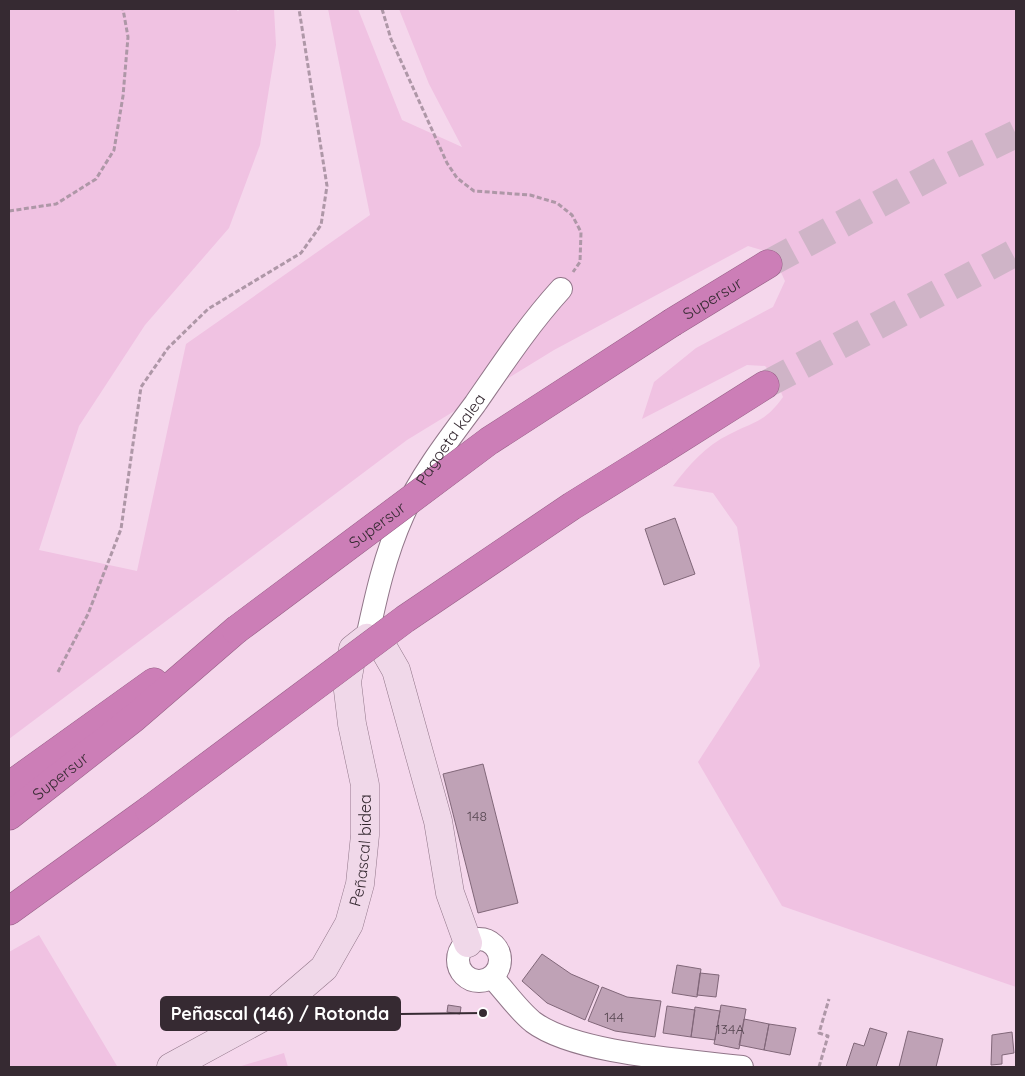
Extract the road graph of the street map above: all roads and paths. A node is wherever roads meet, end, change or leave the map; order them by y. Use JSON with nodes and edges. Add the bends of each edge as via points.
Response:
{"nodes":[{"id":1,"x":123,"y":9,"type":"edge"},
{"id":2,"x":299,"y":9,"type":"edge"},
{"id":3,"x":382,"y":9,"type":"edge"},
{"id":4,"x":9,"y":211,"type":"edge"},
{"id":5,"x":768,"y":264,"type":"tunnel mouth"},
{"id":6,"x":561,"y":289,"type":"joint"},
{"id":7,"x":765,"y":384,"type":"tunnel mouth"},
{"id":8,"x":366,"y":638,"type":"junction"},
{"id":9,"x":58,"y":672,"type":"dead end"},
{"id":10,"x":128,"y":711,"type":"junction"},
{"id":11,"x":9,"y":786,"type":"edge"},
{"id":12,"x":9,"y":816,"type":"edge"},
{"id":13,"x":11,"y":910,"type":"edge"},
{"id":14,"x":468,"y":943,"type":"junction"},
{"id":15,"x":492,"y":977,"type":"junction"},
{"id":16,"x":829,"y":999,"type":"dead end"},
{"id":17,"x":171,"y":1067,"type":"edge"},
{"id":18,"x":742,"y":1067,"type":"edge"},
{"id":19,"x":819,"y":1067,"type":"edge"}],
"edges":[{"from":1,"to":4,"type":"path","via":[[128,37],[114,150],[96,179],[56,204]]},
{"from":2,"to":9,"type":"path","via":[[327,186],[321,225],[301,253],[208,309],[168,348],[141,387],[121,529],[88,614]]},
{"from":3,"to":6,"type":"path","via":[[391,39],[447,163],[457,178],[474,191],[530,195],[557,203],[572,215],[581,232],[580,262]]},
{"from":5,"to":10,"type":"highway","name":"Supersur","bridge":true,"via":[[489,441]]},
{"from":6,"to":8,"type":"street","name":"Pagoeta kalea","via":[[539,314],[430,467],[404,514],[384,563]]},
{"from":7,"to":13,"type":"highway","bridge":true,"via":[[572,506],[405,618]]},
{"from":8,"to":14,"type":"street","via":[[381,644],[396,670],[438,821],[450,893]]},
{"from":8,"to":17,"type":"street","name":"Peñascal bidea","via":[[352,649],[347,682],[365,785],[365,835],[360,884],[350,924],[324,968],[274,1011]]},
{"from":10,"to":11,"type":"highway"},
{"from":10,"to":12,"type":"highway","name":"Supersur"},
{"from":14,"to":15,"type":"street","via":[[481,940],[494,945],[499,965]]},
{"from":14,"to":15,"type":"street","via":[[458,960],[462,972],[472,980]]},
{"from":15,"to":18,"type":"street","via":[[533,1022],[569,1041]]},
{"from":16,"to":19,"type":"path","via":[[819,1033],[828,1036]]}]}
